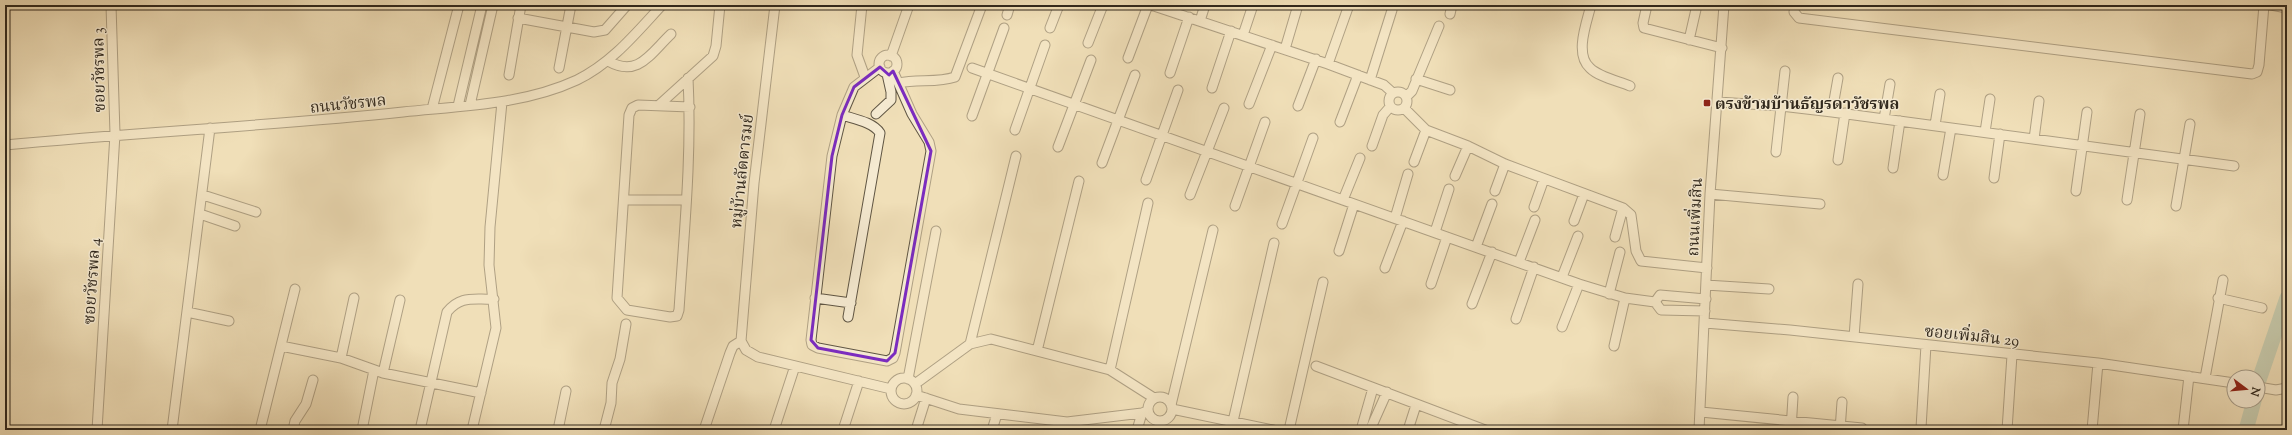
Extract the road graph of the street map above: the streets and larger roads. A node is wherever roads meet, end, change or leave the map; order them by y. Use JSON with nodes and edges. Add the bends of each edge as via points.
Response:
{"nodes":[{"id":1,"x":111,"y":5,"type":"edge"},
{"id":2,"x":459,"y":5,"type":"edge"},
{"id":3,"x":482,"y":5,"type":"edge"},
{"id":4,"x":493,"y":5,"type":"edge"},
{"id":5,"x":520,"y":5,"type":"edge"},
{"id":6,"x":571,"y":5,"type":"edge"},
{"id":7,"x":627,"y":5,"type":"edge"},
{"id":8,"x":662,"y":5,"type":"edge"},
{"id":9,"x":720,"y":5,"type":"edge"},
{"id":10,"x":775,"y":5,"type":"edge"},
{"id":11,"x":862,"y":5,"type":"edge"},
{"id":12,"x":909,"y":5,"type":"edge"},
{"id":13,"x":982,"y":5,"type":"edge"},
{"id":14,"x":1010,"y":5,"type":"edge"},
{"id":15,"x":1059,"y":5,"type":"edge"},
{"id":16,"x":1102,"y":5,"type":"edge"},
{"id":17,"x":1153,"y":5,"type":"edge"},
{"id":18,"x":1205,"y":5,"type":"edge"},
{"id":19,"x":1253,"y":5,"type":"edge"},
{"id":20,"x":1298,"y":5,"type":"edge"},
{"id":21,"x":1349,"y":5,"type":"edge"},
{"id":22,"x":1591,"y":5,"type":"edge"},
{"id":23,"x":1647,"y":5,"type":"edge"},
{"id":24,"x":1697,"y":5,"type":"edge"},
{"id":25,"x":1724,"y":5,"type":"edge"},
{"id":26,"x":1795,"y":5,"type":"edge"},
{"id":27,"x":2264,"y":5,"type":"edge"},
{"id":28,"x":2271,"y":5,"type":"edge"},
{"id":29,"x":2287,"y":8,"type":"edge"},
{"id":30,"x":1392,"y":10,"type":"dead end"},
{"id":31,"x":1007,"y":15,"type":"dead end"},
{"id":32,"x":1189,"y":17,"type":"junction"},
{"id":33,"x":518,"y":18,"type":"junction"},
{"id":34,"x":1200,"y":21,"type":"junction"},
{"id":35,"x":1439,"y":26,"type":"dead end"},
{"id":36,"x":566,"y":27,"type":"junction"},
{"id":37,"x":1004,"y":28,"type":"dead end"},
{"id":38,"x":1050,"y":28,"type":"dead end"},
{"id":39,"x":1231,"y":31,"type":"junction"},
{"id":40,"x":671,"y":34,"type":"dead end"},
{"id":41,"x":1243,"y":36,"type":"junction"},
{"id":42,"x":474,"y":40,"type":"junction"},
{"id":43,"x":1689,"y":40,"type":"junction"},
{"id":44,"x":484,"y":42,"type":"junction"},
{"id":45,"x":1088,"y":43,"type":"dead end"},
{"id":46,"x":1045,"y":45,"type":"dead end"},
{"id":47,"x":1272,"y":45,"type":"junction"},
{"id":48,"x":1722,"y":48,"type":"junction"},
{"id":49,"x":1285,"y":49,"type":"junction"},
{"id":50,"x":891,"y":56,"type":"junction"},
{"id":51,"x":1128,"y":58,"type":"dead end"},
{"id":52,"x":1092,"y":60,"type":"dead end"},
{"id":53,"x":1316,"y":60,"type":"junction"},
{"id":54,"x":608,"y":61,"type":"junction"},
{"id":55,"x":468,"y":64,"type":"junction"},
{"id":56,"x":1328,"y":64,"type":"junction"},
{"id":57,"x":479,"y":65,"type":"junction"},
{"id":58,"x":880,"y":67,"type":"junction"},
{"id":59,"x":558,"y":68,"type":"dead end"},
{"id":60,"x":972,"y":68,"type":"dead end"},
{"id":61,"x":1785,"y":71,"type":"dead end"},
{"id":62,"x":890,"y":73,"type":"junction"},
{"id":63,"x":1170,"y":73,"type":"dead end"},
{"id":64,"x":989,"y":74,"type":"junction"},
{"id":65,"x":508,"y":75,"type":"dead end"},
{"id":66,"x":1135,"y":75,"type":"dead end"},
{"id":67,"x":1358,"y":75,"type":"junction"},
{"id":68,"x":865,"y":77,"type":"junction"},
{"id":69,"x":688,"y":78,"type":"junction"},
{"id":70,"x":1838,"y":78,"type":"dead end"},
{"id":71,"x":1416,"y":79,"type":"junction"},
{"id":72,"x":1370,"y":80,"type":"junction"},
{"id":73,"x":899,"y":83,"type":"junction"},
{"id":74,"x":1890,"y":84,"type":"dead end"},
{"id":75,"x":1630,"y":86,"type":"dead end"},
{"id":76,"x":1212,"y":88,"type":"dead end"},
{"id":77,"x":1031,"y":89,"type":"junction"},
{"id":78,"x":1178,"y":90,"type":"dead end"},
{"id":79,"x":1450,"y":90,"type":"dead end"},
{"id":80,"x":1393,"y":93,"type":"junction"},
{"id":81,"x":1940,"y":94,"type":"dead end"},
{"id":82,"x":1406,"y":97,"type":"junction"},
{"id":83,"x":1990,"y":99,"type":"dead end"},
{"id":84,"x":2039,"y":101,"type":"dead end"},
{"id":85,"x":502,"y":102,"type":"junction"},
{"id":86,"x":1718,"y":102,"type":"junction"},
{"id":87,"x":1074,"y":104,"type":"junction"},
{"id":88,"x":1249,"y":104,"type":"dead end"},
{"id":89,"x":470,"y":105,"type":"junction"},
{"id":90,"x":659,"y":105,"type":"junction"},
{"id":91,"x":458,"y":106,"type":"junction"},
{"id":92,"x":1298,"y":106,"type":"dead end"},
{"id":93,"x":1781,"y":106,"type":"junction"},
{"id":94,"x":1390,"y":107,"type":"junction"},
{"id":95,"x":690,"y":108,"type":"junction"},
{"id":96,"x":1224,"y":108,"type":"dead end"},
{"id":97,"x":1404,"y":108,"type":"junction"},
{"id":98,"x":432,"y":109,"type":"junction"},
{"id":99,"x":1832,"y":112,"type":"junction"},
{"id":100,"x":2087,"y":112,"type":"dead end"},
{"id":101,"x":1845,"y":113,"type":"junction"},
{"id":102,"x":876,"y":114,"type":"dead end"},
{"id":103,"x":2140,"y":114,"type":"dead end"},
{"id":104,"x":842,"y":115,"type":"junction"},
{"id":105,"x":972,"y":116,"type":"dead end"},
{"id":106,"x":1884,"y":119,"type":"junction"},
{"id":107,"x":1118,"y":120,"type":"junction"},
{"id":108,"x":1900,"y":121,"type":"junction"},
{"id":109,"x":1265,"y":122,"type":"dead end"},
{"id":110,"x":1340,"y":122,"type":"dead end"},
{"id":111,"x":2190,"y":124,"type":"dead end"},
{"id":112,"x":1935,"y":126,"type":"junction"},
{"id":113,"x":210,"y":128,"type":"junction"},
{"id":114,"x":1951,"y":128,"type":"junction"},
{"id":115,"x":1015,"y":130,"type":"dead end"},
{"id":116,"x":1426,"y":130,"type":"junction"},
{"id":117,"x":1985,"y":132,"type":"junction"},
{"id":118,"x":115,"y":134,"type":"junction"},
{"id":119,"x":2000,"y":134,"type":"junction"},
{"id":120,"x":1161,"y":135,"type":"junction"},
{"id":121,"x":1313,"y":138,"type":"dead end"},
{"id":122,"x":2034,"y":139,"type":"junction"},
{"id":123,"x":5,"y":145,"type":"edge"},
{"id":124,"x":1372,"y":146,"type":"dead end"},
{"id":125,"x":1468,"y":146,"type":"junction"},
{"id":126,"x":2083,"y":146,"type":"junction"},
{"id":127,"x":1058,"y":147,"type":"dead end"},
{"id":128,"x":1207,"y":152,"type":"junction"},
{"id":129,"x":1776,"y":152,"type":"dead end"},
{"id":130,"x":2135,"y":152,"type":"junction"},
{"id":131,"x":1016,"y":156,"type":"dead end"},
{"id":132,"x":1360,"y":158,"type":"dead end"},
{"id":133,"x":2184,"y":159,"type":"junction"},
{"id":134,"x":1838,"y":160,"type":"dead end"},
{"id":135,"x":1102,"y":162,"type":"dead end"},
{"id":136,"x":1414,"y":162,"type":"dead end"},
{"id":137,"x":1506,"y":164,"type":"junction"},
{"id":138,"x":1249,"y":166,"type":"junction"},
{"id":139,"x":2234,"y":166,"type":"dead end"},
{"id":140,"x":1893,"y":168,"type":"dead end"},
{"id":141,"x":1408,"y":174,"type":"dead end"},
{"id":142,"x":1943,"y":175,"type":"dead end"},
{"id":143,"x":1455,"y":176,"type":"dead end"},
{"id":144,"x":1994,"y":178,"type":"dead end"},
{"id":145,"x":1544,"y":179,"type":"junction"},
{"id":146,"x":1146,"y":180,"type":"dead end"},
{"id":147,"x":1079,"y":181,"type":"dead end"},
{"id":148,"x":1297,"y":184,"type":"junction"},
{"id":149,"x":1449,"y":189,"type":"dead end"},
{"id":150,"x":2076,"y":191,"type":"dead end"},
{"id":151,"x":1495,"y":192,"type":"dead end"},
{"id":152,"x":1584,"y":194,"type":"junction"},
{"id":153,"x":1710,"y":194,"type":"junction"},
{"id":154,"x":203,"y":195,"type":"junction"},
{"id":155,"x":1190,"y":195,"type":"dead end"},
{"id":156,"x":624,"y":200,"type":"junction"},
{"id":157,"x":686,"y":200,"type":"junction"},
{"id":158,"x":1343,"y":200,"type":"junction"},
{"id":159,"x":2127,"y":200,"type":"dead end"},
{"id":160,"x":1148,"y":203,"type":"dead end"},
{"id":161,"x":1354,"y":204,"type":"junction"},
{"id":162,"x":1492,"y":204,"type":"dead end"},
{"id":163,"x":1820,"y":204,"type":"dead end"},
{"id":164,"x":1235,"y":206,"type":"dead end"},
{"id":165,"x":2176,"y":206,"type":"dead end"},
{"id":166,"x":1534,"y":207,"type":"dead end"},
{"id":167,"x":1623,"y":208,"type":"junction"},
{"id":168,"x":256,"y":212,"type":"dead end"},
{"id":169,"x":200,"y":214,"type":"junction"},
{"id":170,"x":1399,"y":220,"type":"junction"},
{"id":171,"x":1535,"y":220,"type":"dead end"},
{"id":172,"x":1574,"y":222,"type":"dead end"},
{"id":173,"x":1282,"y":224,"type":"dead end"},
{"id":174,"x":235,"y":226,"type":"dead end"},
{"id":175,"x":1213,"y":230,"type":"dead end"},
{"id":176,"x":936,"y":231,"type":"dead end"},
{"id":177,"x":1435,"y":232,"type":"junction"},
{"id":178,"x":1578,"y":236,"type":"dead end"},
{"id":179,"x":1447,"y":237,"type":"junction"},
{"id":180,"x":1615,"y":237,"type":"dead end"},
{"id":181,"x":1274,"y":243,"type":"dead end"},
{"id":182,"x":1476,"y":247,"type":"junction"},
{"id":183,"x":1339,"y":251,"type":"dead end"},
{"id":184,"x":1492,"y":252,"type":"junction"},
{"id":185,"x":1620,"y":252,"type":"dead end"},
{"id":186,"x":1519,"y":262,"type":"junction"},
{"id":187,"x":1385,"y":268,"type":"dead end"},
{"id":188,"x":1534,"y":268,"type":"junction"},
{"id":189,"x":1707,"y":268,"type":"junction"},
{"id":190,"x":1562,"y":277,"type":"junction"},
{"id":191,"x":2223,"y":280,"type":"dead end"},
{"id":192,"x":1323,"y":282,"type":"dead end"},
{"id":193,"x":1431,"y":284,"type":"dead end"},
{"id":194,"x":1579,"y":284,"type":"junction"},
{"id":195,"x":1858,"y":284,"type":"dead end"},
{"id":196,"x":1706,"y":285,"type":"junction"},
{"id":197,"x":295,"y":289,"type":"dead end"},
{"id":198,"x":1769,"y":290,"type":"dead end"},
{"id":199,"x":1609,"y":294,"type":"junction"},
{"id":200,"x":354,"y":298,"type":"dead end"},
{"id":201,"x":815,"y":298,"type":"junction"},
{"id":202,"x":1625,"y":298,"type":"junction"},
{"id":203,"x":2218,"y":298,"type":"junction"},
{"id":204,"x":494,"y":299,"type":"junction"},
{"id":205,"x":1706,"y":299,"type":"junction"},
{"id":206,"x":400,"y":300,"type":"dead end"},
{"id":207,"x":1655,"y":302,"type":"junction"},
{"id":208,"x":851,"y":303,"type":"junction"},
{"id":209,"x":1472,"y":304,"type":"dead end"},
{"id":210,"x":2262,"y":308,"type":"dead end"},
{"id":211,"x":187,"y":312,"type":"junction"},
{"id":212,"x":1705,"y":312,"type":"junction"},
{"id":213,"x":848,"y":317,"type":"dead end"},
{"id":214,"x":1516,"y":319,"type":"dead end"},
{"id":215,"x":229,"y":321,"type":"dead end"},
{"id":216,"x":1705,"y":323,"type":"junction"},
{"id":217,"x":626,"y":324,"type":"dead end"},
{"id":218,"x":1562,"y":327,"type":"dead end"},
{"id":219,"x":1854,"y":337,"type":"junction"},
{"id":220,"x":741,"y":342,"type":"junction"},
{"id":221,"x":970,"y":344,"type":"junction"},
{"id":222,"x":1926,"y":345,"type":"junction"},
{"id":223,"x":281,"y":346,"type":"junction"},
{"id":224,"x":1614,"y":346,"type":"dead end"},
{"id":225,"x":1038,"y":351,"type":"junction"},
{"id":226,"x":2012,"y":355,"type":"junction"},
{"id":227,"x":340,"y":358,"type":"junction"},
{"id":228,"x":2098,"y":363,"type":"junction"},
{"id":229,"x":795,"y":366,"type":"junction"},
{"id":230,"x":1316,"y":366,"type":"dead end"},
{"id":231,"x":1110,"y":370,"type":"junction"},
{"id":232,"x":379,"y":371,"type":"junction"},
{"id":233,"x":2189,"y":376,"type":"junction"},
{"id":234,"x":2205,"y":378,"type":"junction"},
{"id":235,"x":313,"y":380,"type":"dead end"},
{"id":236,"x":859,"y":381,"type":"junction"},
{"id":237,"x":912,"y":382,"type":"junction"},
{"id":238,"x":2226,"y":382,"type":"edge"},
{"id":239,"x":432,"y":383,"type":"junction"},
{"id":240,"x":1373,"y":388,"type":"junction"},
{"id":241,"x":2266,"y":388,"type":"edge"},
{"id":242,"x":2287,"y":388,"type":"edge"},
{"id":243,"x":891,"y":389,"type":"junction"},
{"id":244,"x":566,"y":391,"type":"dead end"},
{"id":245,"x":1387,"y":392,"type":"junction"},
{"id":246,"x":481,"y":393,"type":"junction"},
{"id":247,"x":916,"y":395,"type":"junction"},
{"id":248,"x":1793,"y":397,"type":"dead end"},
{"id":249,"x":926,"y":398,"type":"junction"},
{"id":250,"x":1154,"y":398,"type":"junction"},
{"id":251,"x":1842,"y":402,"type":"dead end"},
{"id":252,"x":1416,"y":405,"type":"junction"},
{"id":253,"x":1171,"y":407,"type":"junction"},
{"id":254,"x":1144,"y":412,"type":"junction"},
{"id":255,"x":1701,"y":412,"type":"junction"},
{"id":256,"x":997,"y":414,"type":"junction"},
{"id":257,"x":1066,"y":426,"type":"edge"},
{"id":258,"x":1232,"y":426,"type":"edge"},
{"id":259,"x":1791,"y":426,"type":"edge"},
{"id":260,"x":1840,"y":428,"type":"edge"},
{"id":261,"x":1862,"y":428,"type":"dead end"},
{"id":262,"x":1921,"y":428,"type":"dead end"},
{"id":263,"x":97,"y":430,"type":"edge"},
{"id":264,"x":172,"y":430,"type":"edge"},
{"id":265,"x":260,"y":430,"type":"edge"},
{"id":266,"x":293,"y":430,"type":"edge"},
{"id":267,"x":362,"y":430,"type":"edge"},
{"id":268,"x":420,"y":430,"type":"edge"},
{"id":269,"x":472,"y":430,"type":"edge"},
{"id":270,"x":558,"y":430,"type":"edge"},
{"id":271,"x":604,"y":430,"type":"edge"},
{"id":272,"x":704,"y":430,"type":"edge"},
{"id":273,"x":774,"y":430,"type":"edge"},
{"id":274,"x":843,"y":430,"type":"edge"},
{"id":275,"x":916,"y":430,"type":"edge"},
{"id":276,"x":992,"y":430,"type":"edge"},
{"id":277,"x":1137,"y":430,"type":"edge"},
{"id":278,"x":1273,"y":430,"type":"edge"},
{"id":279,"x":1289,"y":430,"type":"edge"},
{"id":280,"x":1361,"y":430,"type":"edge"},
{"id":281,"x":1370,"y":430,"type":"edge"},
{"id":282,"x":1408,"y":430,"type":"edge"},
{"id":283,"x":1485,"y":430,"type":"edge"},
{"id":284,"x":1699,"y":430,"type":"edge"},
{"id":285,"x":2007,"y":430,"type":"edge"},
{"id":286,"x":2092,"y":430,"type":"edge"},
{"id":287,"x":2183,"y":430,"type":"edge"}],
"edges":[{"from":1,"to":118,"type":"street","name":"ซอยวัชรพล 3"},
{"from":2,"to":98,"type":"street"},
{"from":3,"to":42,"type":"street"},
{"from":4,"to":44,"type":"street"},
{"from":5,"to":33,"type":"street"},
{"from":6,"to":36,"type":"street"},
{"from":7,"to":36,"type":"street","via":[[605,30],[594,32]]},
{"from":8,"to":54,"type":"street","name":"ถนนวัชรพล"},
{"from":9,"to":69,"type":"street","via":[[716,46],[712,56]]},
{"from":10,"to":220,"type":"street","name":"หมู่บ้านลัดดารมย์","via":[[754,183]]},
{"from":11,"to":68,"type":"street","via":[[857,55]]},
{"from":12,"to":50,"type":"street"},
{"from":13,"to":73,"type":"street","via":[[955,77],[947,80],[914,80]]},
{"from":14,"to":31,"type":"street"},
{"from":15,"to":38,"type":"street"},
{"from":16,"to":45,"type":"street"},
{"from":17,"to":32,"type":"street"},
{"from":17,"to":51,"type":"street"},
{"from":18,"to":34,"type":"street"},
{"from":19,"to":41,"type":"street"},
{"from":20,"to":49,"type":"street"},
{"from":21,"to":56,"type":"street"},
{"from":22,"to":75,"type":"street","via":[[1582,44],[1588,68]]},
{"from":23,"to":43,"type":"street","via":[[1644,28]]},
{"from":24,"to":43,"type":"street"},
{"from":25,"to":48,"type":"street","name":"ถนนเพิ่มสิน"},
{"from":26,"to":27,"type":"street","via":[[1794,12],[1800,18],[2252,74],[2259,66]]},
{"from":28,"to":29,"type":"street"},
{"from":30,"to":72,"type":"street"},
{"from":32,"to":34,"type":"street"},
{"from":32,"to":63,"type":"street"},
{"from":33,"to":36,"type":"street"},
{"from":33,"to":65,"type":"street"},
{"from":34,"to":39,"type":"street"},
{"from":35,"to":71,"type":"street"},
{"from":36,"to":59,"type":"street"},
{"from":37,"to":64,"type":"street"},
{"from":39,"to":41,"type":"street"},
{"from":39,"to":76,"type":"street"},
{"from":40,"to":54,"type":"street","via":[[637,66],[624,69]]},
{"from":41,"to":47,"type":"street"},
{"from":42,"to":44,"type":"street"},
{"from":42,"to":55,"type":"street"},
{"from":43,"to":48,"type":"street"},
{"from":44,"to":57,"type":"street"},
{"from":46,"to":77,"type":"street"},
{"from":47,"to":49,"type":"street"},
{"from":47,"to":88,"type":"street"},
{"from":48,"to":86,"type":"street","name":"ถนนเพิ่มสิน"},
{"from":49,"to":53,"type":"street"},
{"from":50,"to":58,"type":"street","via":[[882,58]]},
{"from":50,"to":62,"type":"street","via":[[897,63]]},
{"from":52,"to":87,"type":"street"},
{"from":53,"to":56,"type":"street"},
{"from":53,"to":92,"type":"street"},
{"from":54,"to":85,"type":"street","name":"ถนนวัชรพล","via":[[559,87]]},
{"from":55,"to":57,"type":"street"},
{"from":55,"to":91,"type":"street"},
{"from":56,"to":67,"type":"street"},
{"from":57,"to":89,"type":"street"},
{"from":58,"to":62,"type":"street"},
{"from":58,"to":68,"type":"street"},
{"from":60,"to":64,"type":"street"},
{"from":61,"to":93,"type":"street"},
{"from":62,"to":73,"type":"street"},
{"from":62,"to":102,"type":"street","via":[[891,100]]},
{"from":64,"to":77,"type":"street"},
{"from":64,"to":105,"type":"street"},
{"from":66,"to":107,"type":"street"},
{"from":67,"to":72,"type":"street"},
{"from":67,"to":110,"type":"street"},
{"from":68,"to":104,"type":"street","via":[[854,87]]},
{"from":69,"to":90,"type":"street"},
{"from":69,"to":95,"type":"street"},
{"from":70,"to":99,"type":"street"},
{"from":71,"to":79,"type":"street"},
{"from":71,"to":82,"type":"street"},
{"from":72,"to":80,"type":"street","via":[[1384,85]]},
{"from":73,"to":201,"type":"street","via":[[931,150],[893,358],[887,361],[812,345]]},
{"from":74,"to":106,"type":"street"},
{"from":77,"to":87,"type":"street"},
{"from":77,"to":115,"type":"street"},
{"from":78,"to":120,"type":"street"},
{"from":80,"to":82,"type":"street","via":[[1399,92]]},
{"from":80,"to":94,"type":"street","via":[[1389,98]]},
{"from":81,"to":112,"type":"street"},
{"from":82,"to":97,"type":"street","via":[[1407,103]]},
{"from":83,"to":117,"type":"street"},
{"from":84,"to":122,"type":"street"},
{"from":85,"to":89,"type":"street","name":"ถนนวัชรพล"},
{"from":85,"to":204,"type":"street","via":[[490,227],[490,265]]},
{"from":86,"to":93,"type":"street"},
{"from":86,"to":153,"type":"street","name":"ถนนเพิ่มสิน"},
{"from":87,"to":107,"type":"street"},
{"from":87,"to":127,"type":"street"},
{"from":89,"to":91,"type":"street","name":"ถนนวัชรพล"},
{"from":90,"to":95,"type":"street"},
{"from":90,"to":156,"type":"street","via":[[638,105],[632,108],[629,115]]},
{"from":91,"to":98,"type":"street","name":"ถนนวัชรพล"},
{"from":93,"to":99,"type":"street"},
{"from":93,"to":129,"type":"street"},
{"from":94,"to":97,"type":"street","via":[[1395,110]]},
{"from":94,"to":124,"type":"street","via":[[1383,115]]},
{"from":95,"to":157,"type":"street"},
{"from":96,"to":128,"type":"street"},
{"from":97,"to":116,"type":"street"},
{"from":98,"to":113,"type":"street","name":"ถนนวัชรพล","via":[[320,121]]},
{"from":99,"to":101,"type":"street"},
{"from":100,"to":126,"type":"street"},
{"from":101,"to":106,"type":"street"},
{"from":101,"to":134,"type":"street"},
{"from":103,"to":130,"type":"street"},
{"from":104,"to":201,"type":"street","via":[[832,156]]},
{"from":104,"to":208,"type":"street","via":[[870,125],[880,133]]},
{"from":106,"to":108,"type":"street"},
{"from":107,"to":120,"type":"street"},
{"from":107,"to":135,"type":"street"},
{"from":108,"to":112,"type":"street"},
{"from":108,"to":140,"type":"street"},
{"from":109,"to":138,"type":"street"},
{"from":111,"to":133,"type":"street"},
{"from":112,"to":114,"type":"street"},
{"from":113,"to":118,"type":"street","name":"ถนนวัชรพล"},
{"from":113,"to":154,"type":"street"},
{"from":114,"to":117,"type":"street"},
{"from":114,"to":142,"type":"street"},
{"from":116,"to":125,"type":"street"},
{"from":116,"to":136,"type":"street"},
{"from":117,"to":119,"type":"street"},
{"from":118,"to":123,"type":"street","name":"ถนนวัชรพล"},
{"from":118,"to":263,"type":"street","name":"ซอยวัชรพล 4"},
{"from":119,"to":122,"type":"street"},
{"from":119,"to":144,"type":"street"},
{"from":120,"to":128,"type":"street"},
{"from":120,"to":146,"type":"street"},
{"from":121,"to":148,"type":"street"},
{"from":122,"to":126,"type":"street"},
{"from":125,"to":137,"type":"street"},
{"from":125,"to":143,"type":"street"},
{"from":126,"to":130,"type":"street"},
{"from":126,"to":150,"type":"street"},
{"from":128,"to":138,"type":"street"},
{"from":128,"to":155,"type":"street"},
{"from":130,"to":133,"type":"street"},
{"from":130,"to":159,"type":"street"},
{"from":131,"to":221,"type":"street"},
{"from":132,"to":158,"type":"street"},
{"from":133,"to":139,"type":"street"},
{"from":133,"to":165,"type":"street"},
{"from":137,"to":145,"type":"street"},
{"from":137,"to":151,"type":"street"},
{"from":138,"to":148,"type":"street"},
{"from":138,"to":164,"type":"street"},
{"from":141,"to":170,"type":"street"},
{"from":145,"to":152,"type":"street"},
{"from":145,"to":166,"type":"street"},
{"from":147,"to":225,"type":"street"},
{"from":148,"to":158,"type":"street"},
{"from":148,"to":173,"type":"street"},
{"from":149,"to":177,"type":"street"},
{"from":152,"to":167,"type":"street"},
{"from":152,"to":172,"type":"street"},
{"from":153,"to":163,"type":"street"},
{"from":153,"to":189,"type":"street","name":"ถนนเพิ่มสิน"},
{"from":154,"to":168,"type":"street"},
{"from":154,"to":169,"type":"street"},
{"from":156,"to":157,"type":"street"},
{"from":156,"to":157,"type":"street","via":[[617,298],[627,310],[670,317],[677,316],[679,310]]},
{"from":158,"to":161,"type":"street"},
{"from":160,"to":231,"type":"street"},
{"from":161,"to":170,"type":"street"},
{"from":161,"to":183,"type":"street"},
{"from":162,"to":182,"type":"street"},
{"from":167,"to":180,"type":"street"},
{"from":167,"to":189,"type":"street","via":[[1631,216],[1636,252],[1641,261]]},
{"from":169,"to":174,"type":"street"},
{"from":169,"to":211,"type":"street"},
{"from":170,"to":177,"type":"street"},
{"from":170,"to":187,"type":"street"},
{"from":171,"to":186,"type":"street"},
{"from":175,"to":253,"type":"street"},
{"from":176,"to":237,"type":"street"},
{"from":177,"to":179,"type":"street"},
{"from":178,"to":190,"type":"street"},
{"from":179,"to":182,"type":"street"},
{"from":179,"to":193,"type":"street"},
{"from":181,"to":258,"type":"street"},
{"from":182,"to":184,"type":"street"},
{"from":184,"to":186,"type":"street"},
{"from":184,"to":209,"type":"street"},
{"from":185,"to":199,"type":"street"},
{"from":186,"to":188,"type":"street"},
{"from":188,"to":190,"type":"street"},
{"from":188,"to":214,"type":"street"},
{"from":189,"to":196,"type":"street","name":"ถนนเพิ่มสิน"},
{"from":190,"to":194,"type":"street"},
{"from":191,"to":203,"type":"street"},
{"from":192,"to":279,"type":"street"},
{"from":194,"to":199,"type":"street"},
{"from":194,"to":218,"type":"street"},
{"from":195,"to":219,"type":"street"},
{"from":196,"to":198,"type":"street"},
{"from":196,"to":205,"type":"street","name":"ถนนเพิ่มสิน"},
{"from":197,"to":223,"type":"street"},
{"from":199,"to":202,"type":"street"},
{"from":200,"to":227,"type":"street"},
{"from":201,"to":208,"type":"street"},
{"from":202,"to":207,"type":"street"},
{"from":202,"to":224,"type":"street"},
{"from":203,"to":210,"type":"street"},
{"from":203,"to":234,"type":"street"},
{"from":204,"to":239,"type":"street","via":[[455,302],[447,312]]},
{"from":204,"to":246,"type":"street","via":[[496,328]]},
{"from":205,"to":207,"type":"street","via":[[1660,295]]},
{"from":205,"to":212,"type":"street","name":"ถนนเพิ่มสิน"},
{"from":206,"to":232,"type":"street"},
{"from":207,"to":212,"type":"street","via":[[1661,310]]},
{"from":208,"to":213,"type":"street"},
{"from":211,"to":215,"type":"street"},
{"from":211,"to":264,"type":"street"},
{"from":212,"to":216,"type":"street","name":"ถนนเพิ่มสิน"},
{"from":216,"to":219,"type":"street","name":"ซอยเพิ่มสิน 29"},
{"from":216,"to":255,"type":"street","name":"ถนนเพิ่มสิน"},
{"from":217,"to":271,"type":"street","via":[[620,359],[612,383],[612,403]]},
{"from":219,"to":222,"type":"street","name":"ซอยเพิ่มสิน 29"},
{"from":220,"to":229,"type":"street","via":[[746,350],[758,357]]},
{"from":220,"to":272,"type":"street","via":[[733,346],[730,353]]},
{"from":221,"to":225,"type":"street","via":[[991,339]]},
{"from":221,"to":237,"type":"street"},
{"from":222,"to":226,"type":"street","name":"ซอยเพิ่มสิน 29"},
{"from":222,"to":262,"type":"street"},
{"from":223,"to":227,"type":"street"},
{"from":223,"to":265,"type":"street"},
{"from":225,"to":231,"type":"street"},
{"from":226,"to":228,"type":"street","name":"ซอยเพิ่มสิน 29"},
{"from":226,"to":285,"type":"street"},
{"from":227,"to":232,"type":"street"},
{"from":228,"to":233,"type":"street","name":"ซอยเพิ่มสิน 29"},
{"from":228,"to":286,"type":"street"},
{"from":229,"to":236,"type":"street"},
{"from":229,"to":273,"type":"street"},
{"from":230,"to":240,"type":"street"},
{"from":231,"to":250,"type":"street"},
{"from":232,"to":239,"type":"street"},
{"from":232,"to":267,"type":"street"},
{"from":233,"to":234,"type":"street","name":"ซอยเพิ่มสิน 29"},
{"from":233,"to":287,"type":"street"},
{"from":234,"to":238,"type":"street","name":"ซอยเพิ่มสิน 29"},
{"from":235,"to":266,"type":"street","via":[[306,404]]},
{"from":236,"to":243,"type":"street"},
{"from":236,"to":274,"type":"street"},
{"from":237,"to":243,"type":"street","via":[[899,379],[894,382]]},
{"from":237,"to":247,"type":"street"},
{"from":239,"to":246,"type":"street"},
{"from":239,"to":268,"type":"street"},
{"from":240,"to":245,"type":"street"},
{"from":240,"to":280,"type":"street"},
{"from":241,"to":242,"type":"street"},
{"from":243,"to":247,"type":"street","via":[[894,400],[899,403],[908,403]]},
{"from":244,"to":270,"type":"street"},
{"from":245,"to":252,"type":"street"},
{"from":245,"to":281,"type":"street"},
{"from":246,"to":269,"type":"street"},
{"from":247,"to":249,"type":"street"},
{"from":248,"to":259,"type":"street"},
{"from":249,"to":256,"type":"street","via":[[959,409]]},
{"from":249,"to":275,"type":"street"},
{"from":250,"to":253,"type":"street","via":[[1162,398]]},
{"from":250,"to":254,"type":"street"},
{"from":251,"to":260,"type":"street"},
{"from":252,"to":282,"type":"street"},
{"from":252,"to":283,"type":"street"},
{"from":253,"to":254,"type":"street","via":[[1168,417],[1158,420]]},
{"from":253,"to":258,"type":"street"},
{"from":254,"to":257,"type":"street"},
{"from":254,"to":277,"type":"street"},
{"from":255,"to":259,"type":"street"},
{"from":255,"to":284,"type":"street","name":"ถนนเพิ่มสิน"},
{"from":256,"to":257,"type":"street"},
{"from":256,"to":276,"type":"street"},
{"from":258,"to":278,"type":"street"},
{"from":259,"to":260,"type":"street"},
{"from":260,"to":261,"type":"street"}]}
